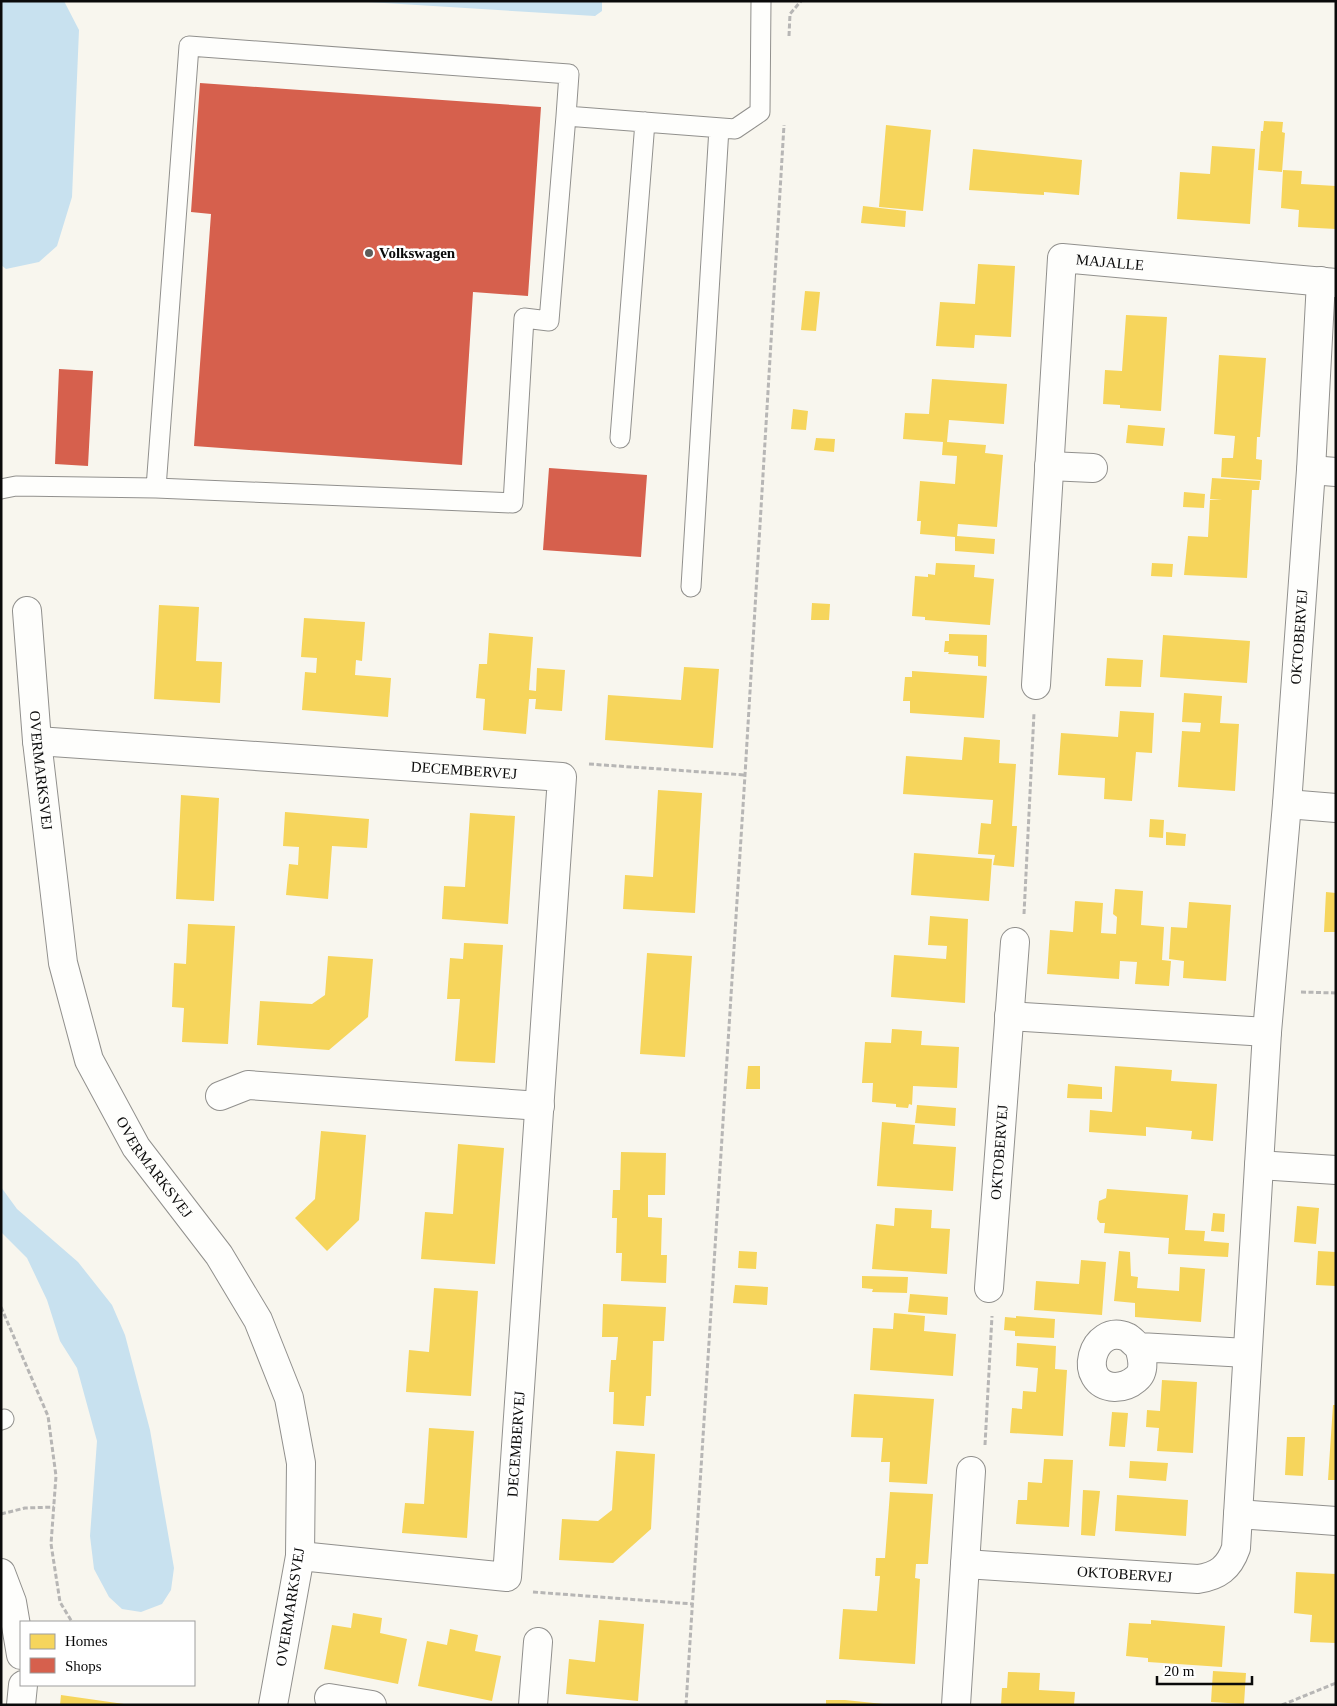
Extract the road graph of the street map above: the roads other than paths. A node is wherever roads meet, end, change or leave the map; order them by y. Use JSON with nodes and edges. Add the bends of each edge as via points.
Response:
{"nodes":[{"id":1,"x":761,"y":1,"type":"edge"},
{"id":2,"x":566,"y":116,"type":"junction"},
{"id":3,"x":645,"y":122,"type":"junction"},
{"id":4,"x":719,"y":128,"type":"junction"},
{"id":5,"x":1328,"y":282,"type":"edge"},
{"id":6,"x":620,"y":438,"type":"dead end"},
{"id":7,"x":1049,"y":466,"type":"junction"},
{"id":8,"x":1093,"y":468,"type":"dead end"},
{"id":9,"x":1324,"y":471,"type":"edge"},
{"id":10,"x":156,"y":488,"type":"junction"},
{"id":11,"x":1,"y":489,"type":"edge"},
{"id":12,"x":691,"y":587,"type":"dead end"},
{"id":13,"x":26,"y":611,"type":"dead end"},
{"id":14,"x":1036,"y":685,"type":"road end"},
{"id":15,"x":37,"y":741,"type":"junction"},
{"id":16,"x":1288,"y":804,"type":"junction"},
{"id":17,"x":1336,"y":808,"type":"edge"},
{"id":18,"x":1015,"y":942,"type":"road end"},
{"id":19,"x":1009,"y":1016,"type":"junction"},
{"id":20,"x":1267,"y":1032,"type":"junction"},
{"id":21,"x":220,"y":1096,"type":"dead end"},
{"id":22,"x":540,"y":1106,"type":"junction"},
{"id":23,"x":1259,"y":1165,"type":"junction"},
{"id":24,"x":1336,"y":1170,"type":"edge"},
{"id":25,"x":989,"y":1288,"type":"road end"},
{"id":26,"x":1139,"y":1347,"type":"dead end"},
{"id":27,"x":1247,"y":1353,"type":"junction"},
{"id":28,"x":971,"y":1471,"type":"road end"},
{"id":29,"x":1238,"y":1514,"type":"junction"},
{"id":30,"x":1336,"y":1522,"type":"edge"},
{"id":31,"x":300,"y":1556,"type":"junction"},
{"id":32,"x":965,"y":1564,"type":"junction"},
{"id":33,"x":1,"y":1573,"type":"edge"},
{"id":34,"x":538,"y":1642,"type":"dead end"},
{"id":35,"x":20,"y":1648,"type":"edge"},
{"id":36,"x":23,"y":1686,"type":"edge"},
{"id":37,"x":329,"y":1698,"type":"dead end"},
{"id":38,"x":21,"y":1705,"type":"edge"},
{"id":39,"x":274,"y":1705,"type":"edge"},
{"id":40,"x":372,"y":1705,"type":"edge"},
{"id":41,"x":533,"y":1705,"type":"edge"},
{"id":42,"x":956,"y":1705,"type":"edge"}],
"edges":[{"from":1,"to":4,"type":"lane","via":[[760,112],[735,129]]},
{"from":2,"to":3,"type":"lane"},
{"from":2,"to":10,"type":"lane","via":[[548,321],[524,318],[513,503]]},
{"from":2,"to":10,"type":"lane","via":[[569,74],[189,46]]},
{"from":3,"to":4,"type":"lane"},
{"from":3,"to":6,"type":"lane"},
{"from":4,"to":12,"type":"lane"},
{"from":5,"to":7,"type":"street","name":"MAJALLE","via":[[1062,258]]},
{"from":5,"to":9,"type":"street","name":"OKTOBERVEJ"},
{"from":7,"to":8,"type":"street"},
{"from":7,"to":14,"type":"street","name":"MAJALLE"},
{"from":9,"to":16,"type":"street","name":"OKTOBERVEJ"},
{"from":10,"to":11,"type":"lane","via":[[16,486]]},
{"from":13,"to":15,"type":"street","name":"OVERMARKSVEJ"},
{"from":15,"to":22,"type":"street","name":"DECEMBERVEJ","via":[[562,777]]},
{"from":15,"to":31,"type":"street","name":"OVERMARKSVEJ","via":[[63,963],[89,1060],[136,1147],[219,1255],[258,1320],[289,1398],[301,1463]]},
{"from":16,"to":17,"type":"street"},
{"from":16,"to":20,"type":"street","name":"OKTOBERVEJ"},
{"from":18,"to":19,"type":"street","name":"OKTOBERVEJ"},
{"from":19,"to":20,"type":"street"},
{"from":19,"to":25,"type":"street","name":"OKTOBERVEJ"},
{"from":20,"to":23,"type":"street","name":"OKTOBERVEJ"},
{"from":21,"to":22,"type":"street","via":[[248,1085]]},
{"from":22,"to":31,"type":"street","name":"DECEMBERVEJ","via":[[507,1576]]},
{"from":23,"to":24,"type":"street"},
{"from":23,"to":27,"type":"street","name":"OKTOBERVEJ"},
{"from":26,"to":27,"type":"street"},
{"from":27,"to":29,"type":"street","name":"OKTOBERVEJ"},
{"from":28,"to":32,"type":"street"},
{"from":29,"to":30,"type":"street"},
{"from":29,"to":32,"type":"street","name":"OKTOBERVEJ","via":[[1236,1548],[1232,1559],[1213,1576],[1198,1579]]},
{"from":31,"to":39,"type":"street","name":"OVERMARKSVEJ"},
{"from":32,"to":42,"type":"street"},
{"from":33,"to":35,"type":"street","via":[[12,1602]]},
{"from":34,"to":41,"type":"street"},
{"from":36,"to":38,"type":"street"},
{"from":37,"to":40,"type":"street"}]}
